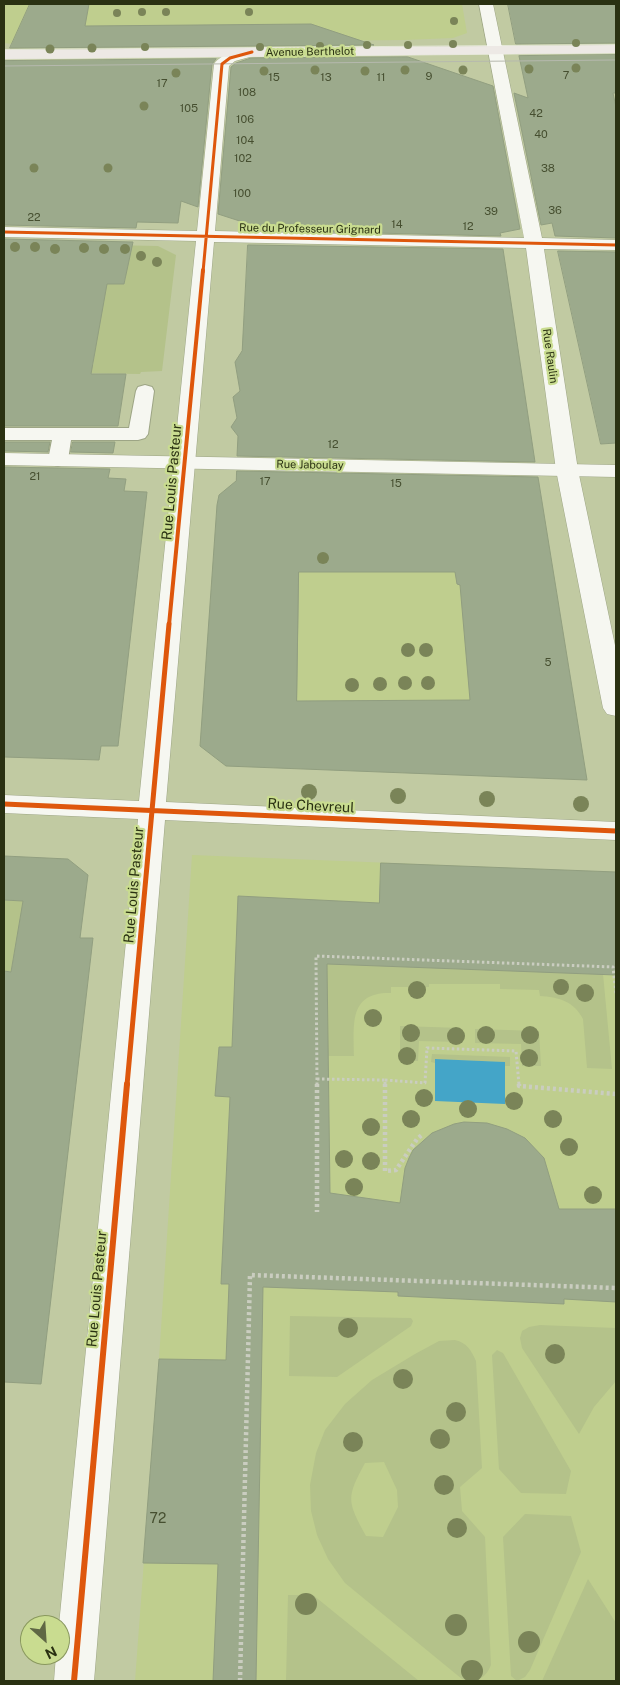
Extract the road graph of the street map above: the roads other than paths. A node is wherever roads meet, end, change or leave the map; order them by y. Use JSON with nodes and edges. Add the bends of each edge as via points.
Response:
{"nodes":[{"id":1,"x":486,"y":4,"type":"edge"},
{"id":2,"x":616,"y":49,"type":"edge"},
{"id":3,"x":496,"y":50,"type":"junction"},
{"id":4,"x":252,"y":52,"type":"junction"},
{"id":5,"x":4,"y":55,"type":"edge"},
{"id":6,"x":4,"y":232,"type":"edge"},
{"id":7,"x":206,"y":237,"type":"junction"},
{"id":8,"x":534,"y":243,"type":"junction"},
{"id":9,"x":616,"y":245,"type":"edge"},
{"id":10,"x":145,"y":391,"type":"dead end"},
{"id":11,"x":4,"y":434,"type":"edge"},
{"id":12,"x":63,"y":434,"type":"junction"},
{"id":13,"x":4,"y":459,"type":"edge"},
{"id":14,"x":58,"y":460,"type":"junction"},
{"id":15,"x":185,"y":463,"type":"junction"},
{"id":16,"x":567,"y":470,"type":"junction"},
{"id":17,"x":616,"y":471,"type":"edge"},
{"id":18,"x":616,"y":708,"type":"edge"},
{"id":19,"x":4,"y":804,"type":"edge"},
{"id":20,"x":152,"y":810,"type":"junction"},
{"id":21,"x":616,"y":831,"type":"edge"},
{"id":22,"x":74,"y":1681,"type":"edge"}],
"edges":[{"from":1,"to":3,"type":"street","name":"Rue Raulin"},
{"from":2,"to":3,"type":"main road","name":"Avenue Berthelot"},
{"from":3,"to":4,"type":"main road","name":"Avenue Berthelot"},
{"from":3,"to":8,"type":"street","name":"Rue Raulin"},
{"from":4,"to":5,"type":"main road","name":"Avenue Berthelot"},
{"from":4,"to":7,"type":"street","name":"Rue Louis Pasteur","via":[[230,58],[222,64]]},
{"from":6,"to":7,"type":"street","name":"Rue du Professeur Grignard"},
{"from":7,"to":8,"type":"street","name":"Rue du Professeur Grignard"},
{"from":7,"to":15,"type":"street","name":"Rue Louis Pasteur"},
{"from":8,"to":9,"type":"street","name":"Rue du Professeur Grignard"},
{"from":8,"to":16,"type":"street","name":"Rue Raulin"},
{"from":10,"to":12,"type":"lane","via":[[138,434]]},
{"from":11,"to":12,"type":"lane"},
{"from":12,"to":14,"type":"lane"},
{"from":13,"to":14,"type":"street","name":"Rue Jaboulay"},
{"from":14,"to":15,"type":"street","name":"Rue Jaboulay"},
{"from":15,"to":16,"type":"street","name":"Rue Jaboulay"},
{"from":15,"to":20,"type":"street","name":"Rue Louis Pasteur"},
{"from":16,"to":17,"type":"street","name":"Rue Jaboulay"},
{"from":16,"to":18,"type":"street","name":"Rue Raulin"},
{"from":19,"to":20,"type":"street","name":"Rue Chevreul"},
{"from":20,"to":21,"type":"street","name":"Rue Chevreul"},
{"from":20,"to":22,"type":"street","name":"Rue Louis Pasteur"}]}
